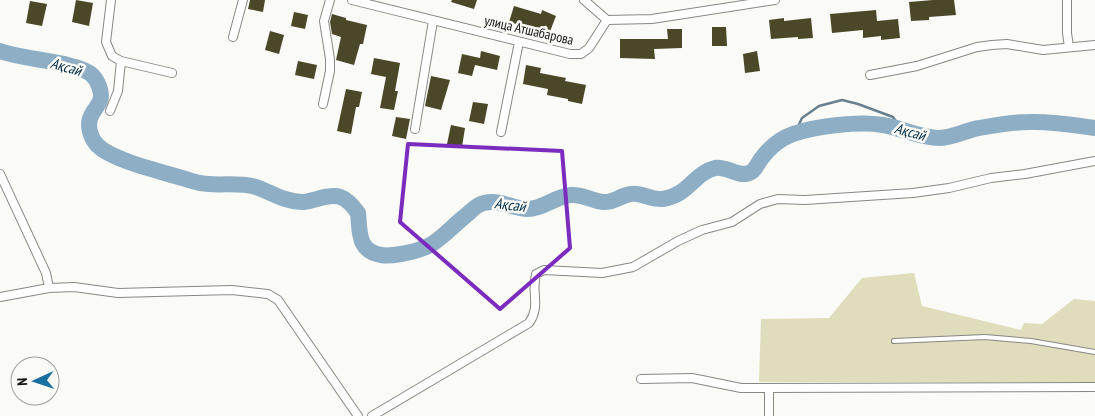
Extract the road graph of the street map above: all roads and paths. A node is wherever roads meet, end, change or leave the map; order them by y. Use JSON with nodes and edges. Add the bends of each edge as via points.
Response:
{"nodes":[{"id":1,"x":111,"y":0,"type":"edge"},
{"id":2,"x":243,"y":0,"type":"edge"},
{"id":3,"x":330,"y":0,"type":"edge"},
{"id":4,"x":352,"y":0,"type":"edge"},
{"id":5,"x":584,"y":0,"type":"edge"},
{"id":6,"x":775,"y":0,"type":"edge"},
{"id":7,"x":1066,"y":0,"type":"edge"},
{"id":8,"x":606,"y":20,"type":"junction"},
{"id":9,"x":433,"y":21,"type":"junction"},
{"id":10,"x":233,"y":37,"type":"dead end"},
{"id":11,"x":519,"y":42,"type":"junction"},
{"id":12,"x":1095,"y":45,"type":"edge"},
{"id":13,"x":1069,"y":47,"type":"junction"},
{"id":14,"x":121,"y":61,"type":"junction"},
{"id":15,"x":172,"y":74,"type":"dead end"},
{"id":16,"x":870,"y":75,"type":"dead end"},
{"id":17,"x":323,"y":104,"type":"dead end"},
{"id":18,"x":110,"y":111,"type":"dead end"},
{"id":19,"x":415,"y":129,"type":"dead end"},
{"id":20,"x":501,"y":132,"type":"dead end"},
{"id":21,"x":1095,"y":162,"type":"edge"},
{"id":22,"x":0,"y":174,"type":"edge"},
{"id":23,"x":49,"y":288,"type":"junction"},
{"id":24,"x":0,"y":297,"type":"edge"},
{"id":25,"x":894,"y":341,"type":"dead end"},
{"id":26,"x":1095,"y":352,"type":"edge"},
{"id":27,"x":641,"y":379,"type":"dead end"},
{"id":28,"x":1095,"y":387,"type":"edge"},
{"id":29,"x":769,"y":388,"type":"junction"},
{"id":30,"x":358,"y":416,"type":"edge"},
{"id":31,"x":372,"y":416,"type":"edge"},
{"id":32,"x":768,"y":416,"type":"edge"}],
"edges":[{"from":1,"to":14,"type":"street","via":[[106,42],[112,56]]},
{"from":2,"to":10,"type":"street"},
{"from":3,"to":17,"type":"street","via":[[324,21],[330,59]]},
{"from":4,"to":9,"type":"street","name":"улица Атшабарова"},
{"from":5,"to":8,"type":"street"},
{"from":6,"to":8,"type":"street","via":[[652,19]]},
{"from":7,"to":13,"type":"street"},
{"from":8,"to":11,"type":"street","name":"улица Атшабарова","via":[[582,54]]},
{"from":9,"to":11,"type":"street","name":"улица Атшабарова"},
{"from":9,"to":19,"type":"street"},
{"from":11,"to":20,"type":"street"},
{"from":12,"to":13,"type":"street"},
{"from":13,"to":16,"type":"street","via":[[1057,50],[1007,44],[977,47],[917,66]]},
{"from":14,"to":15,"type":"street"},
{"from":14,"to":18,"type":"street","via":[[118,91]]},
{"from":21,"to":31,"type":"street","via":[[913,193],[778,199],[760,204],[732,222],[678,241],[633,267],[602,273],[544,270],[536,274],[536,314],[529,323]]},
{"from":22,"to":23,"type":"street","via":[[46,273]]},
{"from":23,"to":24,"type":"street"},
{"from":23,"to":30,"type":"street","via":[[74,287],[118,293],[232,290],[268,294],[278,300]]},
{"from":25,"to":26,"type":"lane","via":[[985,337]]},
{"from":27,"to":29,"type":"street","via":[[692,378],[740,388]]},
{"from":28,"to":29,"type":"street"},
{"from":29,"to":32,"type":"street"}]}
